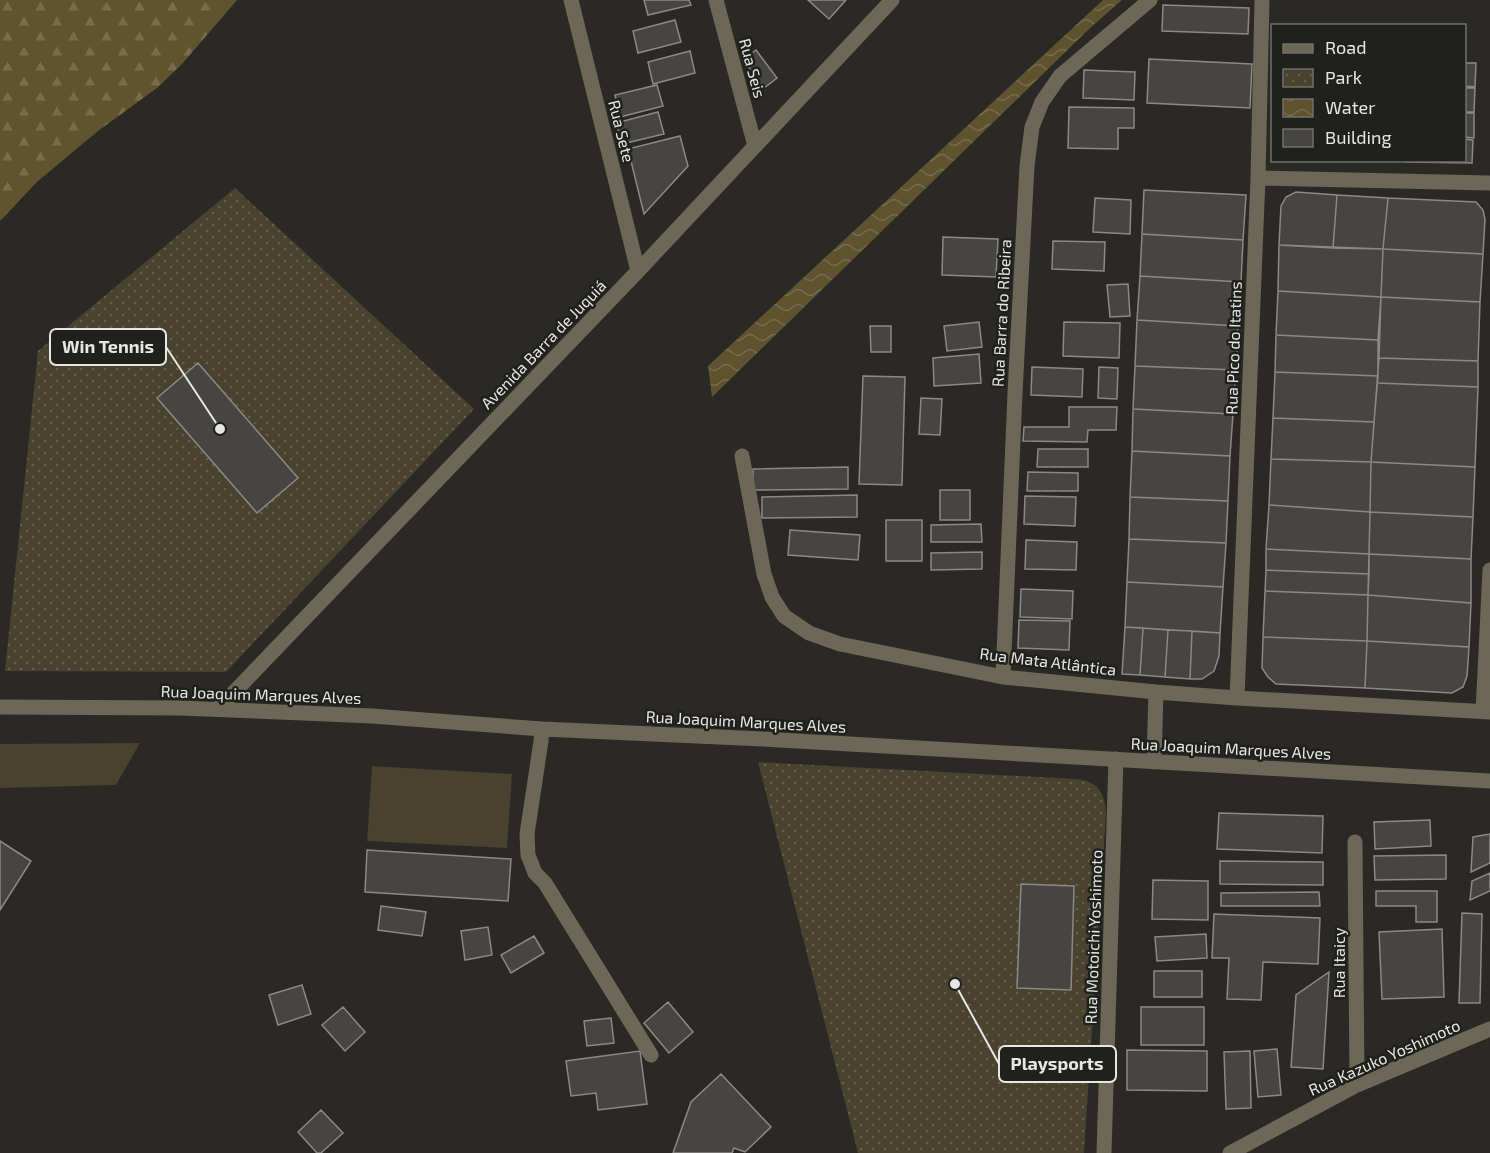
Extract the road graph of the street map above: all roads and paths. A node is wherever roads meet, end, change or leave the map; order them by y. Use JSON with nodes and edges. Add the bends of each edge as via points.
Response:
{"nodes":[{"id":1,"x":571,"y":0,"type":"edge"},
{"id":2,"x":716,"y":0,"type":"edge"},
{"id":3,"x":892,"y":0,"type":"edge"},
{"id":4,"x":1150,"y":0,"type":"edge"},
{"id":5,"x":1262,"y":0,"type":"edge"},
{"id":6,"x":755,"y":146,"type":"junction"},
{"id":7,"x":1258,"y":178,"type":"junction"},
{"id":8,"x":1490,"y":183,"type":"edge"},
{"id":9,"x":638,"y":271,"type":"junction"},
{"id":10,"x":742,"y":456,"type":"dead end"},
{"id":11,"x":1490,"y":570,"type":"edge"},
{"id":12,"x":1004,"y":677,"type":"junction"},
{"id":13,"x":1155,"y":692,"type":"junction"},
{"id":14,"x":1237,"y":698,"type":"junction"},
{"id":15,"x":0,"y":707,"type":"edge"},
{"id":16,"x":218,"y":709,"type":"junction"},
{"id":17,"x":1487,"y":712,"type":"edge"},
{"id":18,"x":542,"y":729,"type":"junction"},
{"id":19,"x":1116,"y":759,"type":"junction"},
{"id":20,"x":1154,"y":762,"type":"junction"},
{"id":21,"x":1490,"y":781,"type":"edge"},
{"id":22,"x":1355,"y":842,"type":"dead end"},
{"id":23,"x":1490,"y":1029,"type":"edge"},
{"id":24,"x":651,"y":1055,"type":"dead end"},
{"id":25,"x":1357,"y":1085,"type":"junction"},
{"id":26,"x":1104,"y":1153,"type":"edge"},
{"id":27,"x":1230,"y":1153,"type":"edge"}],
"edges":[{"from":1,"to":9,"type":"street","name":"Rua Sete"},
{"from":2,"to":6,"type":"street","name":"Rua Seis"},
{"from":3,"to":6,"type":"street","name":"Avenida Barra de Juquiá"},
{"from":4,"to":12,"type":"street","name":"Rua Barra do Ribeira","via":[[1060,76],[1042,102],[1032,127],[1016,369]]},
{"from":5,"to":7,"type":"street","name":"Rua Pico do Itatins"},
{"from":6,"to":9,"type":"street","name":"Avenida Barra de Juquiá"},
{"from":7,"to":8,"type":"street"},
{"from":7,"to":14,"type":"street","name":"Rua Pico do Itatins"},
{"from":9,"to":16,"type":"street","name":"Avenida Barra de Juquiá"},
{"from":10,"to":12,"type":"street","name":"Rua Mata Atlântica","via":[[764,574],[784,616],[809,633],[840,644]]},
{"from":11,"to":17,"type":"street"},
{"from":12,"to":13,"type":"street","name":"Rua Mata Atlântica"},
{"from":13,"to":14,"type":"street","name":"Rua Mata Atlântica"},
{"from":13,"to":20,"type":"street"},
{"from":14,"to":17,"type":"street","name":"Rua Mata Atlântica"},
{"from":15,"to":16,"type":"street","name":"Rua Joaquim Marques Alves"},
{"from":16,"to":18,"type":"street","name":"Rua Joaquim Marques Alves"},
{"from":18,"to":19,"type":"street","name":"Rua Joaquim Marques Alves"},
{"from":18,"to":24,"type":"street","via":[[527,834],[528,855],[535,873],[545,883]]},
{"from":19,"to":20,"type":"street","name":"Rua Joaquim Marques Alves"},
{"from":19,"to":26,"type":"street","name":"Rua Motoichi Yoshimoto"},
{"from":20,"to":21,"type":"street","name":"Rua Joaquim Marques Alves"},
{"from":22,"to":25,"type":"street","name":"Rua Itaicy"},
{"from":23,"to":25,"type":"street","name":"Rua Kazuko Yoshimoto"},
{"from":25,"to":27,"type":"street","name":"Rua Kazuko Yoshimoto"}]}
